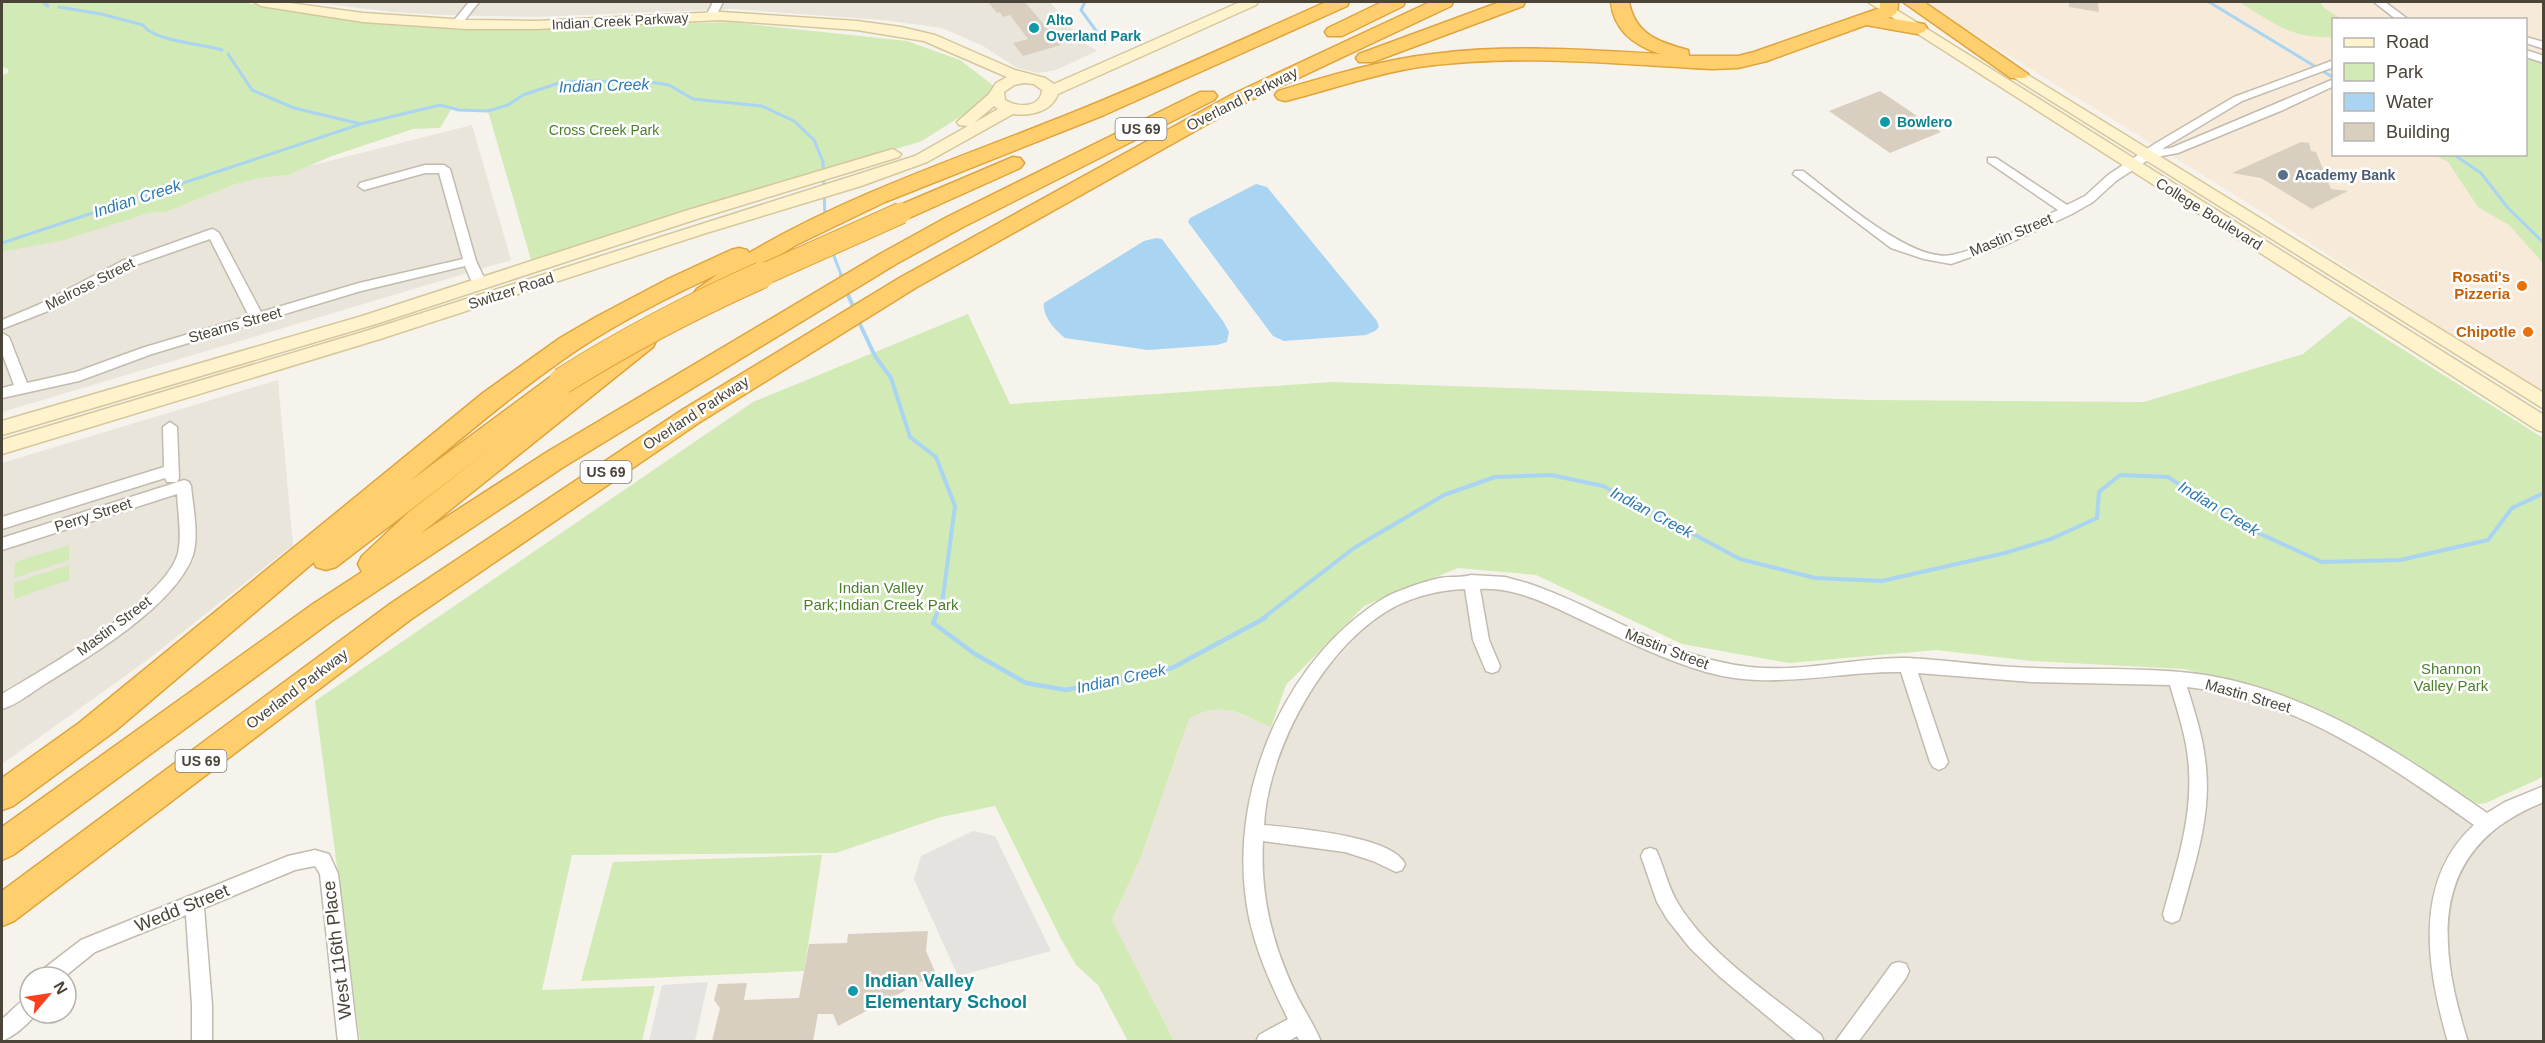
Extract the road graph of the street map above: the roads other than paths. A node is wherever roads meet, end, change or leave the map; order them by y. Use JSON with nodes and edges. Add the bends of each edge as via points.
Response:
{"nodes":[{"id":1,"x":261,"y":2,"type":"edge"},
{"id":2,"x":474,"y":2,"type":"edge"},
{"id":3,"x":718,"y":2,"type":"edge"},
{"id":4,"x":1225,"y":2,"type":"edge"},
{"id":5,"x":1251,"y":2,"type":"edge"},
{"id":6,"x":1325,"y":2,"type":"edge"},
{"id":7,"x":1340,"y":2,"type":"edge"},
{"id":8,"x":1376,"y":2,"type":"edge"},
{"id":9,"x":1396,"y":2,"type":"edge"},
{"id":10,"x":1444,"y":2,"type":"edge"},
{"id":11,"x":1516,"y":2,"type":"edge"},
{"id":12,"x":1620,"y":2,"type":"edge"},
{"id":13,"x":1912,"y":2,"type":"edge"},
{"id":14,"x":2379,"y":2,"type":"edge"},
{"id":15,"x":1888,"y":4,"type":"edge"},
{"id":16,"x":1848,"y":8,"type":"dead end"},
{"id":17,"x":711,"y":16,"type":"junction"},
{"id":18,"x":1206,"y":16,"type":"junction"},
{"id":19,"x":2400,"y":18,"type":"edge"},
{"id":20,"x":1867,"y":20,"type":"junction"},
{"id":21,"x":1296,"y":22,"type":"junction"},
{"id":22,"x":456,"y":24,"type":"junction"},
{"id":23,"x":1917,"y":28,"type":"junction"},
{"id":24,"x":2527,"y":40,"type":"edge"},
{"id":25,"x":2544,"y":47,"type":"edge"},
{"id":26,"x":2527,"y":51,"type":"edge"},
{"id":27,"x":2527,"y":52,"type":"edge"},
{"id":28,"x":975,"y":55,"type":"junction"},
{"id":29,"x":2544,"y":60,"type":"edge"},
{"id":30,"x":2331,"y":64,"type":"edge"},
{"id":31,"x":2018,"y":74,"type":"junction"},
{"id":32,"x":1031,"y":79,"type":"junction"},
{"id":33,"x":2332,"y":83,"type":"edge"},
{"id":34,"x":1051,"y":91,"type":"junction"},
{"id":35,"x":998,"y":92,"type":"junction"},
{"id":36,"x":1285,"y":95,"type":"junction"},
{"id":37,"x":1010,"y":109,"type":"junction"},
{"id":38,"x":2148,"y":155,"type":"junction"},
{"id":39,"x":1992,"y":160,"type":"dead end"},
{"id":40,"x":2132,"y":165,"type":"junction"},
{"id":41,"x":856,"y":173,"type":"junction"},
{"id":42,"x":1799,"y":174,"type":"dead end"},
{"id":43,"x":364,"y":186,"type":"dead end"},
{"id":44,"x":1075,"y":188,"type":"junction"},
{"id":45,"x":895,"y":203,"type":"junction"},
{"id":46,"x":2068,"y":211,"type":"junction"},
{"id":47,"x":790,"y":213,"type":"junction"},
{"id":48,"x":470,"y":261,"type":"junction"},
{"id":49,"x":481,"y":284,"type":"junction"},
{"id":50,"x":257,"y":318,"type":"junction"},
{"id":51,"x":2,"y":326,"type":"edge"},
{"id":52,"x":2,"y":337,"type":"edge"},
{"id":53,"x":22,"y":388,"type":"junction"},
{"id":54,"x":2,"y":393,"type":"edge"},
{"id":55,"x":2544,"y":402,"type":"edge"},
{"id":56,"x":2544,"y":425,"type":"edge"},
{"id":57,"x":170,"y":427,"type":"dead end"},
{"id":58,"x":2,"y":428,"type":"edge"},
{"id":59,"x":2,"y":447,"type":"edge"},
{"id":60,"x":172,"y":470,"type":"junction"},
{"id":61,"x":178,"y":488,"type":"junction"},
{"id":62,"x":2,"y":523,"type":"edge"},
{"id":63,"x":2,"y":544,"type":"edge"},
{"id":64,"x":1471,"y":581,"type":"junction"},
{"id":65,"x":323,"y":612,"type":"junction"},
{"id":66,"x":1907,"y":665,"type":"junction"},
{"id":67,"x":1492,"y":666,"type":"dead end"},
{"id":68,"x":2177,"y":680,"type":"junction"},
{"id":69,"x":2,"y":702,"type":"edge"},
{"id":70,"x":90,"y":732,"type":"junction"},
{"id":71,"x":1939,"y":762,"type":"dead end"},
{"id":72,"x":2544,"y":794,"type":"edge"},
{"id":73,"x":2,"y":796,"type":"edge"},
{"id":74,"x":2486,"y":824,"type":"junction"},
{"id":75,"x":1255,"y":832,"type":"junction"},
{"id":76,"x":2,"y":845,"type":"edge"},
{"id":77,"x":1650,"y":856,"type":"dead end"},
{"id":78,"x":322,"y":860,"type":"joint"},
{"id":79,"x":1396,"y":864,"type":"dead end"},
{"id":80,"x":194,"y":903,"type":"junction"},
{"id":81,"x":2,"y":910,"type":"edge"},
{"id":82,"x":2172,"y":914,"type":"dead end"},
{"id":83,"x":64,"y":965,"type":"edge"},
{"id":84,"x":1899,"y":971,"type":"dead end"},
{"id":85,"x":18,"y":1019,"type":"edge"},
{"id":86,"x":1301,"y":1023,"type":"junction"},
{"id":87,"x":2,"y":1031,"type":"edge"},
{"id":88,"x":202,"y":1041,"type":"edge"},
{"id":89,"x":348,"y":1041,"type":"edge"},
{"id":90,"x":1266,"y":1041,"type":"edge"},
{"id":91,"x":1311,"y":1041,"type":"edge"},
{"id":92,"x":1814,"y":1041,"type":"edge"},
{"id":93,"x":1845,"y":1041,"type":"edge"},
{"id":94,"x":2457,"y":1041,"type":"edge"}],
"edges":[{"from":1,"to":22,"type":"main road","name":"Indian Creek Parkway","via":[[344,15]]},
{"from":2,"to":22,"type":"street"},
{"from":3,"to":17,"type":"street"},
{"from":4,"to":18,"type":"main road","name":"Switzer Road"},
{"from":5,"to":18,"type":"main road","name":"Switzer Road"},
{"from":6,"to":21,"type":"highway","via":[[1306,11]]},
{"from":7,"to":21,"type":"highway"},
{"from":8,"to":45,"type":"highway"},
{"from":9,"to":65,"type":"highway","name":"Overland Parkway","number":"US 69","via":[[955,222],[888,260],[556,459]]},
{"from":10,"to":44,"type":"highway","name":"Overland Parkway","number":"US 69","via":[[1238,99]]},
{"from":11,"to":36,"type":"highway","via":[[1364,59]]},
{"from":12,"to":16,"type":"highway","via":[[1623,20],[1646,41],[1676,53],[1717,58],[1753,52],[1823,28],[1841,19]]},
{"from":13,"to":31,"type":"highway"},
{"from":14,"to":19,"type":"street"},
{"from":15,"to":20,"type":"highway"},
{"from":15,"to":23,"type":"main road","name":"College Boulevard"},
{"from":15,"to":31,"type":"main road","name":"College Boulevard"},
{"from":17,"to":22,"type":"main road","name":"Indian Creek Parkway"},
{"from":17,"to":28,"type":"main road","name":"Indian Creek Parkway","via":[[900,31]]},
{"from":18,"to":32,"type":"main road","name":"Switzer Road","via":[[1057,78]]},
{"from":18,"to":34,"type":"main road","name":"Switzer Road"},
{"from":20,"to":23,"type":"highway"},
{"from":20,"to":36,"type":"highway","via":[[1738,62],[1535,54],[1460,57],[1359,72]]},
{"from":21,"to":45,"type":"highway"},
{"from":23,"to":40,"type":"main road","name":"College Boulevard"},
{"from":24,"to":25,"type":"street"},
{"from":25,"to":26,"type":"street"},
{"from":27,"to":29,"type":"street"},
{"from":28,"to":32,"type":"main road","name":"Indian Creek Parkway","via":[[1006,73]]},
{"from":28,"to":35,"type":"main road","name":"Indian Creek Parkway"},
{"from":30,"to":38,"type":"street","name":"Mastin Street","via":[[2238,99]]},
{"from":31,"to":38,"type":"main road","name":"College Boulevard"},
{"from":32,"to":34,"type":"main road","via":[[1044,83]]},
{"from":32,"to":35,"type":"main road","name":"Switzer Road","via":[[1006,83]]},
{"from":33,"to":38,"type":"street","name":"Mastin Street","via":[[2174,151]]},
{"from":34,"to":37,"type":"main road","name":"Switzer Road","via":[[1047,100],[1035,108]]},
{"from":35,"to":37,"type":"main road","via":[[1002,106]]},
{"from":35,"to":41,"type":"main road","name":"Switzer Road","via":[[959,126]]},
{"from":36,"to":44,"type":"highway"},
{"from":37,"to":41,"type":"main road","name":"Switzer Road","via":[[921,159]]},
{"from":38,"to":40,"type":"street","name":"Mastin Street"},
{"from":38,"to":55,"type":"main road","name":"College Boulevard"},
{"from":39,"to":46,"type":"street","name":"Mastin Street"},
{"from":40,"to":46,"type":"street","name":"Mastin Street"},
{"from":40,"to":56,"type":"main road","name":"College Boulevard"},
{"from":41,"to":47,"type":"main road","name":"Switzer Road"},
{"from":42,"to":46,"type":"street","name":"Mastin Street","via":[[1895,244],[1951,260]]},
{"from":43,"to":48,"type":"street","via":[[425,169],[444,169]]},
{"from":44,"to":81,"type":"highway","name":"Overland Parkway","number":"US 69","via":[[909,282],[641,449],[400,612]]},
{"from":45,"to":47,"type":"highway","via":[[834,215]]},
{"from":45,"to":70,"type":"highway","bridge":true,"via":[[620,345],[562,381]]},
{"from":47,"to":49,"type":"main road","name":"Switzer Road"},
{"from":47,"to":59,"type":"main road","name":"Switzer Road"},
{"from":47,"to":65,"type":"highway","via":[[711,290],[419,519]]},
{"from":47,"to":70,"type":"highway","via":[[569,344],[484,405]]},
{"from":48,"to":49,"type":"street"},
{"from":48,"to":50,"type":"street","name":"Stearns Street","via":[[358,287]]},
{"from":49,"to":58,"type":"main road","name":"Switzer Road"},
{"from":50,"to":51,"type":"street","name":"Melrose Street","via":[[213,233],[126,264]]},
{"from":50,"to":53,"type":"street","name":"Stearns Street","via":[[155,348],[79,376]]},
{"from":52,"to":53,"type":"street"},
{"from":53,"to":54,"type":"street","name":"Stearns Street"},
{"from":57,"to":60,"type":"street","name":"Mastin Street"},
{"from":60,"to":61,"type":"street","name":"Mastin Street"},
{"from":60,"to":62,"type":"street"},
{"from":61,"to":63,"type":"street","name":"Perry Street"},
{"from":61,"to":69,"type":"street","name":"Mastin Street","via":[[186,553],[173,580],[130,618]]},
{"from":64,"to":66,"type":"street","name":"Mastin Street","via":[[1529,590],[1671,654],[1728,671],[1780,675]]},
{"from":64,"to":67,"type":"street","via":[[1481,640]]},
{"from":64,"to":75,"type":"street","name":"Mastin Street","via":[[1438,583],[1404,593],[1382,606],[1340,643],[1302,688],[1284,720],[1260,785]]},
{"from":65,"to":76,"type":"highway","name":"Overland Parkway","number":"US 69"},
{"from":66,"to":68,"type":"street","name":"Mastin Street","via":[[2013,674]]},
{"from":66,"to":71,"type":"street"},
{"from":68,"to":74,"type":"street","name":"Mastin Street","via":[[2229,687],[2307,714],[2408,768]]},
{"from":68,"to":82,"type":"street","via":[[2198,768],[2198,798],[2192,841]]},
{"from":70,"to":73,"type":"highway"},
{"from":72,"to":74,"type":"street"},
{"from":74,"to":94,"type":"street","via":[[2466,844],[2454,864],[2443,892],[2437,929],[2438,967]]},
{"from":75,"to":79,"type":"street","via":[[1343,842]]},
{"from":75,"to":86,"type":"street","name":"Mastin Street","via":[[1252,868],[1261,928],[1271,961]]},
{"from":77,"to":92,"type":"street","via":[[1663,897],[1691,939]]},
{"from":78,"to":80,"type":"street","name":"Wedd Street","via":[[294,862]]},
{"from":78,"to":89,"type":"street","name":"West 116th Place","via":[[329,874]]},
{"from":80,"to":83,"type":"street","name":"Wedd Street","via":[[88,946]]},
{"from":80,"to":88,"type":"street"},
{"from":84,"to":93,"type":"street"},
{"from":85,"to":87,"type":"street"},
{"from":86,"to":90,"type":"street"},
{"from":86,"to":91,"type":"street","name":"Mastin Street"}]}
